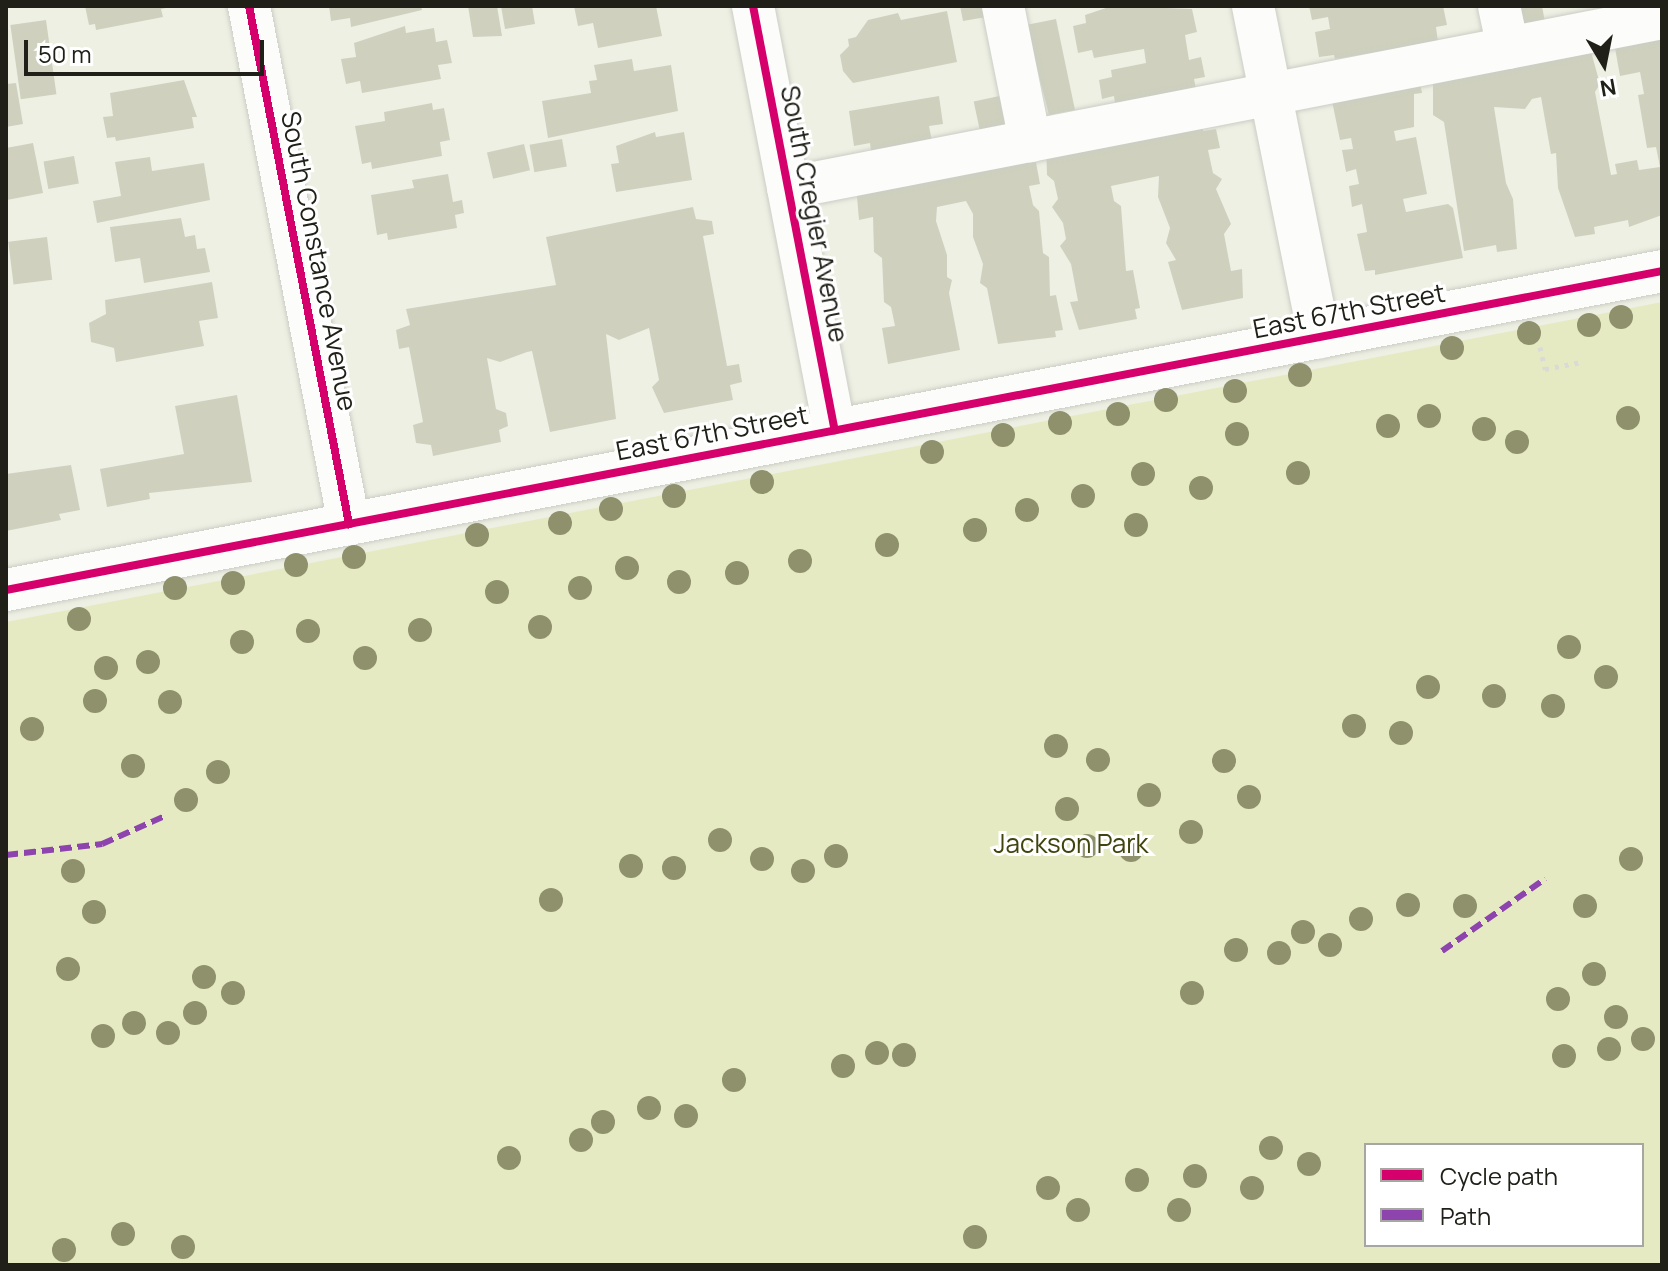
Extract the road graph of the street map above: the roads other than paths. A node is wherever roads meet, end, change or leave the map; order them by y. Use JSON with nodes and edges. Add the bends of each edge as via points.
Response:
{"nodes":[{"id":1,"x":249,"y":6,"type":"edge"},
{"id":2,"x":753,"y":6,"type":"edge"},
{"id":3,"x":1003,"y":6,"type":"edge"},
{"id":4,"x":1253,"y":6,"type":"edge"},
{"id":5,"x":1499,"y":6,"type":"edge"},
{"id":6,"x":1662,"y":18,"type":"edge"},
{"id":7,"x":1508,"y":48,"type":"junction"},
{"id":8,"x":1270,"y":94,"type":"junction"},
{"id":9,"x":1030,"y":141,"type":"junction"},
{"id":10,"x":788,"y":188,"type":"junction"},
{"id":11,"x":1662,"y":271,"type":"edge"},
{"id":12,"x":1319,"y":337,"type":"junction"},
{"id":13,"x":835,"y":430,"type":"junction"},
{"id":14,"x":349,"y":524,"type":"junction"},
{"id":15,"x":6,"y":590,"type":"edge"}],
"edges":[{"from":1,"to":14,"type":"street","name":"South Constance Avenue"},
{"from":2,"to":10,"type":"street","name":"South Cregier Avenue"},
{"from":3,"to":9,"type":"street"},
{"from":4,"to":8,"type":"street"},
{"from":5,"to":7,"type":"street"},
{"from":6,"to":7,"type":"street"},
{"from":7,"to":8,"type":"street"},
{"from":8,"to":9,"type":"street"},
{"from":8,"to":12,"type":"street"},
{"from":9,"to":10,"type":"street"},
{"from":10,"to":13,"type":"street","name":"South Cregier Avenue"},
{"from":11,"to":12,"type":"street","name":"East 67th Street"},
{"from":12,"to":13,"type":"street","name":"East 67th Street"},
{"from":13,"to":14,"type":"street","name":"East 67th Street"},
{"from":14,"to":15,"type":"street","name":"East 67th Street"}]}
